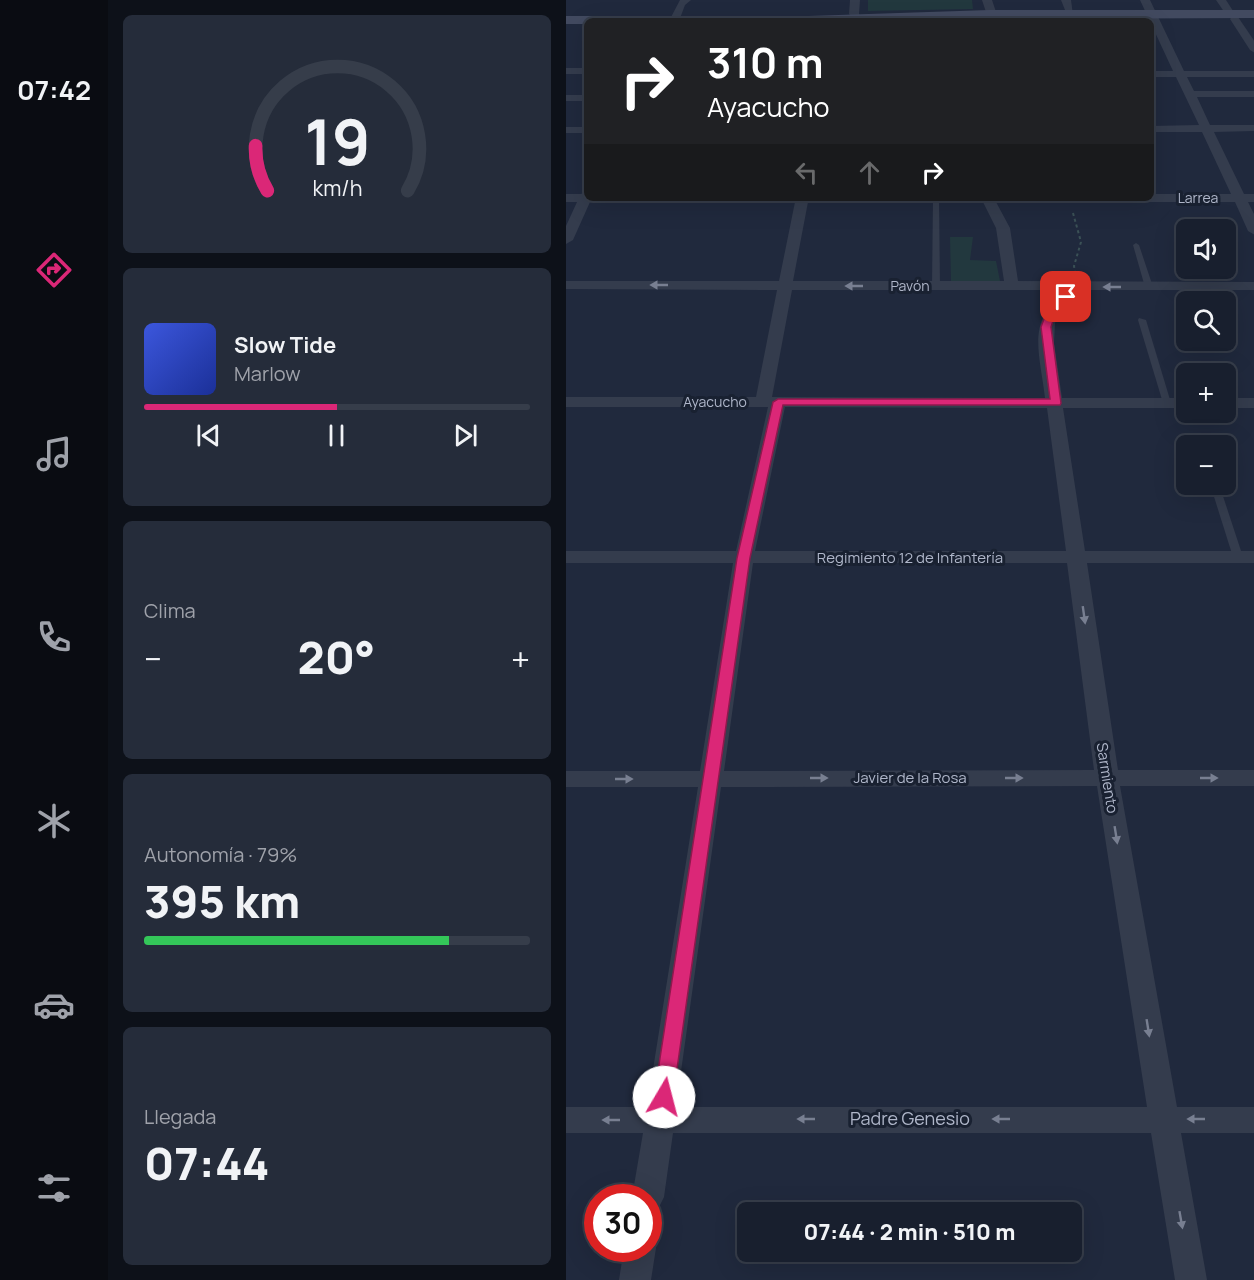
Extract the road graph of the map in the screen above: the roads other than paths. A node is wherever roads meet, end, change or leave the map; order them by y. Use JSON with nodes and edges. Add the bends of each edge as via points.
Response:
{"nodes":[{"id":1,"x":686,"y":0,"type":"edge"},
{"id":2,"x":855,"y":0,"type":"edge"},
{"id":3,"x":987,"y":0,"type":"edge"},
{"id":4,"x":1066,"y":0,"type":"edge"},
{"id":5,"x":1145,"y":0,"type":"edge"},
{"id":6,"x":1221,"y":0,"type":"edge"},
{"id":7,"x":1070,"y":13,"type":"junction"},
{"id":8,"x":1254,"y":14,"type":"edge"},
{"id":9,"x":1153,"y":16,"type":"junction"},
{"id":10,"x":1232,"y":16,"type":"junction"},
{"id":11,"x":676,"y":18,"type":"edge"},
{"id":12,"x":857,"y":18,"type":"edge"},
{"id":13,"x":992,"y":18,"type":"edge"},
{"id":14,"x":1137,"y":18,"type":"edge"},
{"id":15,"x":1154,"y":18,"type":"edge"},
{"id":16,"x":1254,"y":19,"type":"edge"},
{"id":17,"x":566,"y":20,"type":"edge"},
{"id":18,"x":584,"y":20,"type":"edge"},
{"id":19,"x":566,"y":24,"type":"edge"},
{"id":20,"x":584,"y":24,"type":"edge"},
{"id":21,"x":1254,"y":50,"type":"edge"},
{"id":22,"x":566,"y":71,"type":"edge"},
{"id":23,"x":584,"y":71,"type":"edge"},
{"id":24,"x":1154,"y":74,"type":"edge"},
{"id":25,"x":1180,"y":74,"type":"junction"},
{"id":26,"x":1254,"y":74,"type":"edge"},
{"id":27,"x":1189,"y":94,"type":"junction"},
{"id":28,"x":1254,"y":94,"type":"edge"},
{"id":29,"x":566,"y":98,"type":"edge"},
{"id":30,"x":584,"y":98,"type":"edge"},
{"id":31,"x":1254,"y":128,"type":"edge"},
{"id":32,"x":1154,"y":129,"type":"edge"},
{"id":33,"x":1206,"y":129,"type":"junction"},
{"id":34,"x":566,"y":130,"type":"edge"},
{"id":35,"x":584,"y":130,"type":"edge"},
{"id":36,"x":584,"y":197,"type":"edge"},
{"id":37,"x":566,"y":198,"type":"edge"},
{"id":38,"x":1154,"y":198,"type":"edge"},
{"id":39,"x":1239,"y":198,"type":"junction"},
{"id":40,"x":1254,"y":198,"type":"edge"},
{"id":41,"x":584,"y":201,"type":"edge"},
{"id":42,"x":801,"y":201,"type":"edge"},
{"id":43,"x":936,"y":201,"type":"edge"},
{"id":44,"x":990,"y":201,"type":"edge"},
{"id":45,"x":1254,"y":231,"type":"edge"},
{"id":46,"x":566,"y":240,"type":"edge"},
{"id":47,"x":1136,"y":244,"type":"dead end"},
{"id":48,"x":566,"y":285,"type":"edge"},
{"id":49,"x":785,"y":285,"type":"junction"},
{"id":50,"x":936,"y":286,"type":"junction"},
{"id":51,"x":1254,"y":286,"type":"edge"},
{"id":52,"x":1012,"y":287,"type":"junction"},
{"id":53,"x":1150,"y":287,"type":"junction"},
{"id":54,"x":1079,"y":288,"type":"junction"},
{"id":55,"x":1142,"y":320,"type":"dead end"},
{"id":56,"x":566,"y":402,"type":"edge"},
{"id":57,"x":771,"y":402,"type":"junction"},
{"id":58,"x":1056,"y":403,"type":"junction"},
{"id":59,"x":1167,"y":403,"type":"junction"},
{"id":60,"x":1176,"y":403,"type":"edge"},
{"id":61,"x":1236,"y":403,"type":"edge"},
{"id":62,"x":1254,"y":403,"type":"edge"},
{"id":63,"x":1219,"y":495,"type":"edge"},
{"id":64,"x":566,"y":557,"type":"edge"},
{"id":65,"x":1246,"y":557,"type":"edge"},
{"id":66,"x":744,"y":558,"type":"junction"},
{"id":67,"x":1076,"y":558,"type":"junction"},
{"id":68,"x":1107,"y":777,"type":"junction"},
{"id":69,"x":1254,"y":778,"type":"edge"},
{"id":70,"x":566,"y":779,"type":"edge"},
{"id":71,"x":711,"y":779,"type":"junction"},
{"id":72,"x":660,"y":1119,"type":"junction"},
{"id":73,"x":1163,"y":1119,"type":"junction"},
{"id":74,"x":1254,"y":1119,"type":"edge"},
{"id":75,"x":566,"y":1120,"type":"edge"},
{"id":76,"x":650,"y":1184,"type":"edge"},
{"id":77,"x":638,"y":1262,"type":"edge"},
{"id":78,"x":635,"y":1280,"type":"edge"},
{"id":79,"x":1191,"y":1280,"type":"edge"}],
"edges":[{"from":1,"to":11,"type":"street"},
{"from":2,"to":12,"type":"street"},
{"from":3,"to":13,"type":"street"},
{"from":4,"to":7,"type":"street"},
{"from":5,"to":9,"type":"street"},
{"from":6,"to":10,"type":"street"},
{"from":7,"to":9,"type":"main road"},
{"from":7,"to":13,"type":"main road"},
{"from":8,"to":10,"type":"main road"},
{"from":9,"to":10,"type":"main road"},
{"from":9,"to":14,"type":"main road"},
{"from":10,"to":16,"type":"main road"},
{"from":10,"to":21,"type":"street"},
{"from":15,"to":25,"type":"street"},
{"from":17,"to":18,"type":"main road"},
{"from":19,"to":20,"type":"main road"},
{"from":22,"to":23,"type":"street"},
{"from":24,"to":25,"type":"street"},
{"from":25,"to":26,"type":"street"},
{"from":25,"to":27,"type":"street"},
{"from":27,"to":28,"type":"street"},
{"from":27,"to":33,"type":"street"},
{"from":29,"to":30,"type":"street"},
{"from":31,"to":33,"type":"street"},
{"from":32,"to":33,"type":"street"},
{"from":33,"to":39,"type":"street"},
{"from":34,"to":35,"type":"street"},
{"from":36,"to":37,"type":"street","name":"Larrea"},
{"from":38,"to":39,"type":"street","name":"Larrea"},
{"from":39,"to":40,"type":"street","name":"Larrea"},
{"from":39,"to":45,"type":"street"},
{"from":41,"to":46,"type":"street"},
{"from":42,"to":49,"type":"street"},
{"from":43,"to":50,"type":"lane"},
{"from":44,"to":52,"type":"street","via":[[1003,228]]},
{"from":47,"to":53,"type":"lane"},
{"from":49,"to":48,"type":"street","name":"Pavón","one_way":true},
{"from":50,"to":49,"type":"street","name":"Pavón","one_way":true},
{"from":49,"to":57,"type":"street"},
{"from":50,"to":52,"type":"street","name":"Pavón"},
{"from":51,"to":53,"type":"street","name":"Pavón"},
{"from":52,"to":54,"type":"street","name":"Pavón"},
{"from":53,"to":54,"type":"street","name":"Pavón","one_way":true},
{"from":54,"to":58,"type":"street","name":"Sarmiento","via":[[1053,308],[1048,317],[1046,343]]},
{"from":55,"to":59,"type":"lane"},
{"from":56,"to":57,"type":"street","name":"Ayacucho"},
{"from":57,"to":58,"type":"street","name":"Ayacucho"},
{"from":57,"to":66,"type":"street"},
{"from":58,"to":59,"type":"street","name":"Ayacucho"},
{"from":58,"to":67,"type":"street","name":"Sarmiento"},
{"from":59,"to":60,"type":"street","name":"Ayacucho"},
{"from":61,"to":62,"type":"street"},
{"from":63,"to":65,"type":"lane"},
{"from":64,"to":66,"type":"street","name":"Regimiento 12 de Infantería"},
{"from":65,"to":67,"type":"street","name":"Regimiento 12 de Infantería"},
{"from":66,"to":67,"type":"street","name":"Regimiento 12 de Infantería"},
{"from":66,"to":71,"type":"street"},
{"from":67,"to":68,"type":"street","name":"Sarmiento","one_way":true},
{"from":68,"to":69,"type":"street","name":"Javier de la Rosa","one_way":true},
{"from":71,"to":68,"type":"street","name":"Javier de la Rosa","one_way":true},
{"from":68,"to":73,"type":"street","name":"Sarmiento","one_way":true},
{"from":70,"to":71,"type":"street","name":"Javier de la Rosa","one_way":true},
{"from":71,"to":72,"type":"street"},
{"from":73,"to":72,"type":"street","name":"Padre Genesio","one_way":true},
{"from":72,"to":75,"type":"street","name":"Padre Genesio","one_way":true},
{"from":72,"to":76,"type":"street"},
{"from":74,"to":73,"type":"street","name":"Padre Genesio","one_way":true},
{"from":73,"to":79,"type":"street","name":"Sarmiento","one_way":true},
{"from":77,"to":78,"type":"street"}]}
